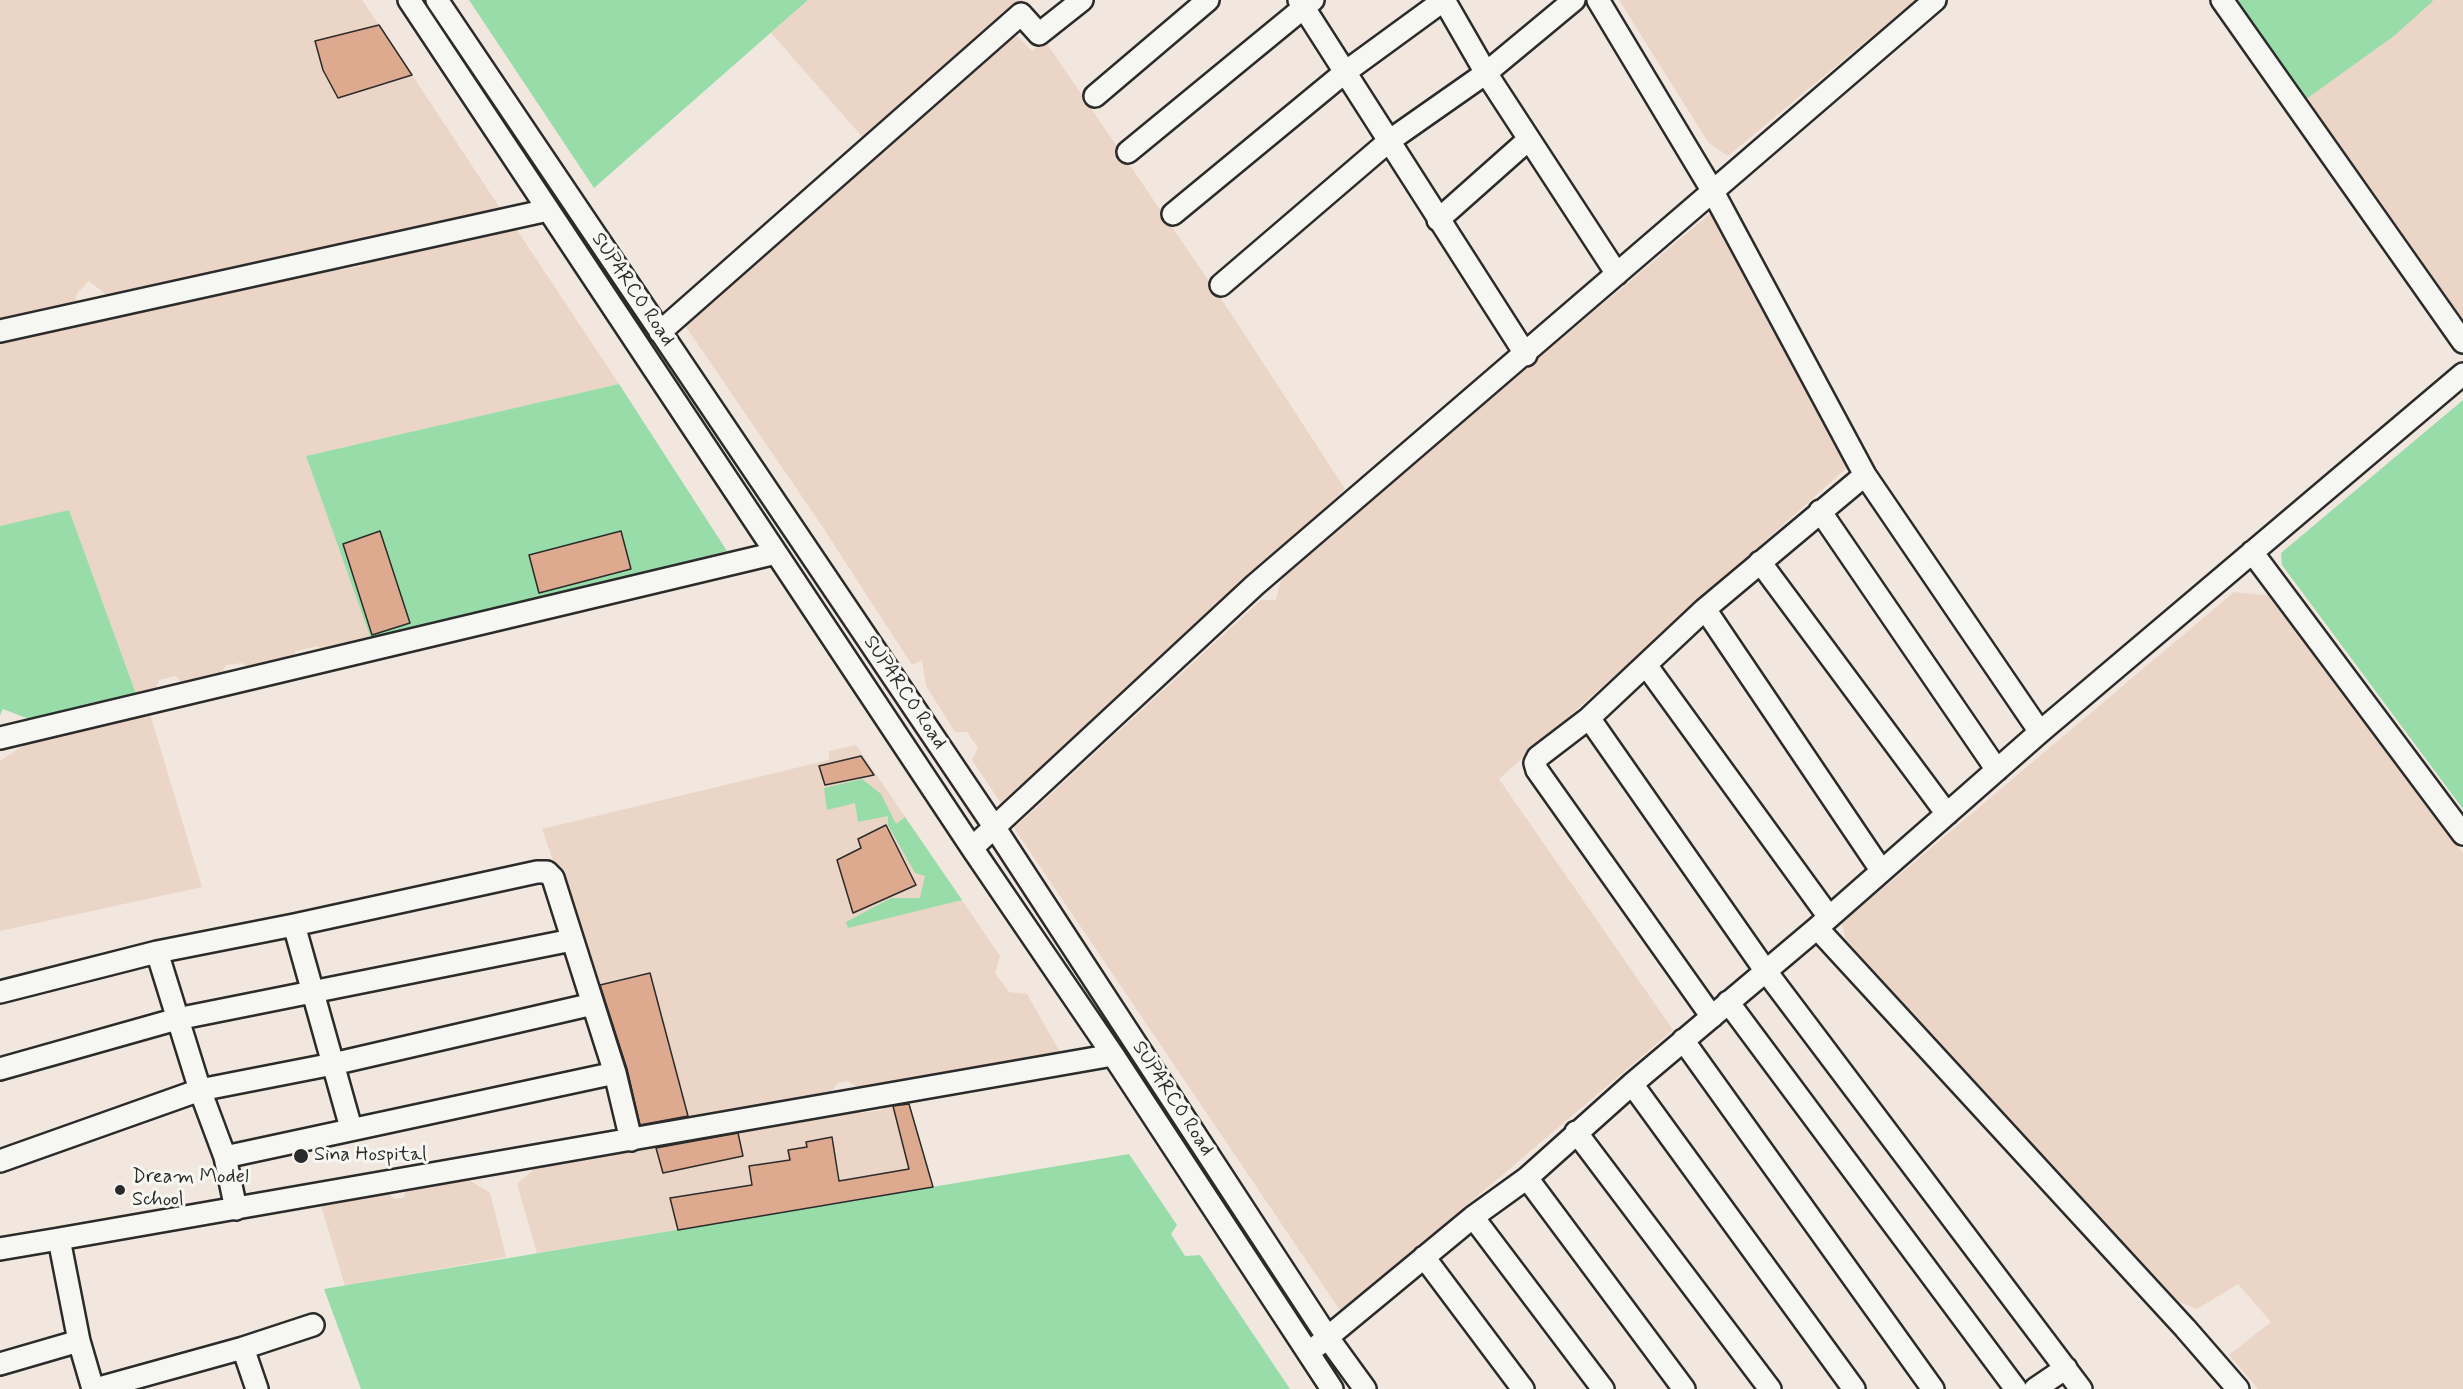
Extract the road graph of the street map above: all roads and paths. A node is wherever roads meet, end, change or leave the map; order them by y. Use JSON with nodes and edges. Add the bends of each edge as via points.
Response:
{"nodes":[{"id":1,"x":409,"y":0,"type":"edge"},
{"id":2,"x":438,"y":0,"type":"edge"},
{"id":3,"x":1082,"y":0,"type":"edge"},
{"id":4,"x":1208,"y":0,"type":"edge"},
{"id":5,"x":1444,"y":0,"type":"edge"},
{"id":6,"x":1574,"y":0,"type":"edge"},
{"id":7,"x":1599,"y":0,"type":"edge"},
{"id":8,"x":1935,"y":0,"type":"edge"},
{"id":9,"x":2222,"y":0,"type":"edge"},
{"id":10,"x":1305,"y":2,"type":"edge"},
{"id":11,"x":1344,"y":73,"type":"junction"},
{"id":12,"x":1486,"y":73,"type":"junction"},
{"id":13,"x":1095,"y":96,"type":"dead end"},
{"id":14,"x":1528,"y":140,"type":"junction"},
{"id":15,"x":1389,"y":141,"type":"junction"},
{"id":16,"x":1128,"y":152,"type":"dead end"},
{"id":17,"x":1712,"y":190,"type":"junction"},
{"id":18,"x":548,"y":210,"type":"junction"},
{"id":19,"x":1173,"y":214,"type":"dead end"},
{"id":20,"x":1438,"y":220,"type":"junction"},
{"id":21,"x":1617,"y":274,"type":"junction"},
{"id":22,"x":1221,"y":285,"type":"dead end"},
{"id":23,"x":0,"y":332,"type":"edge"},
{"id":24,"x":660,"y":332,"type":"junction"},
{"id":25,"x":2463,"y":342,"type":"edge"},
{"id":26,"x":1526,"y":355,"type":"junction"},
{"id":27,"x":2463,"y":374,"type":"edge"},
{"id":28,"x":1865,"y":476,"type":"junction"},
{"id":29,"x":1820,"y":511,"type":"junction"},
{"id":30,"x":2252,"y":552,"type":"junction"},
{"id":31,"x":776,"y":553,"type":"junction"},
{"id":32,"x":1760,"y":562,"type":"junction"},
{"id":33,"x":1705,"y":609,"type":"junction"},
{"id":34,"x":1646,"y":665,"type":"junction"},
{"id":35,"x":1588,"y":718,"type":"junction"},
{"id":36,"x":2040,"y":732,"type":"junction"},
{"id":37,"x":0,"y":738,"type":"edge"},
{"id":38,"x":1997,"y":770,"type":"junction"},
{"id":39,"x":1947,"y":814,"type":"junction"},
{"id":40,"x":994,"y":828,"type":"junction"},
{"id":41,"x":2463,"y":834,"type":"edge"},
{"id":42,"x":972,"y":848,"type":"junction"},
{"id":43,"x":1881,"y":870,"type":"junction"},
{"id":44,"x":1823,"y":922,"type":"junction"},
{"id":45,"x":294,"y":925,"type":"junction"},
{"id":46,"x":572,"y":940,"type":"junction"},
{"id":47,"x":157,"y":952,"type":"junction"},
{"id":48,"x":1765,"y":970,"type":"junction"},
{"id":49,"x":0,"y":992,"type":"edge"},
{"id":50,"x":313,"y":993,"type":"junction"},
{"id":51,"x":1728,"y":1002,"type":"junction"},
{"id":52,"x":593,"y":1004,"type":"junction"},
{"id":53,"x":1712,"y":1017,"type":"junction"},
{"id":54,"x":177,"y":1019,"type":"junction"},
{"id":55,"x":1683,"y":1040,"type":"junction"},
{"id":56,"x":1113,"y":1055,"type":"junction"},
{"id":57,"x":333,"y":1064,"type":"junction"},
{"id":58,"x":0,"y":1069,"type":"edge"},
{"id":59,"x":615,"y":1073,"type":"junction"},
{"id":60,"x":1632,"y":1084,"type":"junction"},
{"id":61,"x":200,"y":1090,"type":"junction"},
{"id":62,"x":351,"y":1128,"type":"junction"},
{"id":63,"x":1576,"y":1132,"type":"junction"},
{"id":64,"x":631,"y":1140,"type":"junction"},
{"id":65,"x":225,"y":1156,"type":"junction"},
{"id":66,"x":0,"y":1161,"type":"edge"},
{"id":67,"x":1527,"y":1178,"type":"junction"},
{"id":68,"x":236,"y":1209,"type":"junction"},
{"id":69,"x":1473,"y":1217,"type":"junction"},
{"id":70,"x":59,"y":1239,"type":"junction"},
{"id":71,"x":0,"y":1249,"type":"edge"},
{"id":72,"x":1424,"y":1257,"type":"junction"},
{"id":73,"x":313,"y":1325,"type":"dead end"},
{"id":74,"x":1328,"y":1338,"type":"junction"},
{"id":75,"x":79,"y":1341,"type":"junction"},
{"id":76,"x":243,"y":1348,"type":"junction"},
{"id":77,"x":1307,"y":1354,"type":"junction"},
{"id":78,"x":0,"y":1364,"type":"edge"},
{"id":79,"x":2066,"y":1368,"type":"junction"},
{"id":80,"x":94,"y":1389,"type":"edge"},
{"id":81,"x":257,"y":1389,"type":"edge"},
{"id":82,"x":1332,"y":1389,"type":"edge"},
{"id":83,"x":1365,"y":1389,"type":"edge"},
{"id":84,"x":1523,"y":1389,"type":"edge"},
{"id":85,"x":1603,"y":1389,"type":"edge"},
{"id":86,"x":1684,"y":1389,"type":"edge"},
{"id":87,"x":1770,"y":1389,"type":"edge"},
{"id":88,"x":1854,"y":1389,"type":"edge"},
{"id":89,"x":1933,"y":1389,"type":"edge"},
{"id":90,"x":2016,"y":1389,"type":"edge"},
{"id":91,"x":2035,"y":1389,"type":"edge"},
{"id":92,"x":2081,"y":1389,"type":"edge"},
{"id":93,"x":2238,"y":1389,"type":"edge"}],
"edges":[{"from":1,"to":18,"type":"street","name":"SUPARCO Road"},
{"from":2,"to":24,"type":"street","name":"SUPARCO Road"},
{"from":3,"to":24,"type":"street","via":[[1039,34],[1020,14]]},
{"from":4,"to":13,"type":"street"},
{"from":5,"to":11,"type":"street"},
{"from":5,"to":12,"type":"street"},
{"from":6,"to":12,"type":"street"},
{"from":7,"to":17,"type":"street"},
{"from":8,"to":17,"type":"street"},
{"from":9,"to":25,"type":"street"},
{"from":10,"to":11,"type":"street"},
{"from":10,"to":16,"type":"street"},
{"from":11,"to":15,"type":"street"},
{"from":11,"to":19,"type":"street"},
{"from":12,"to":14,"type":"street"},
{"from":12,"to":15,"type":"street"},
{"from":14,"to":20,"type":"street"},
{"from":14,"to":21,"type":"street"},
{"from":15,"to":20,"type":"street"},
{"from":15,"to":22,"type":"street"},
{"from":17,"to":21,"type":"street"},
{"from":17,"to":28,"type":"street"},
{"from":18,"to":23,"type":"street"},
{"from":18,"to":31,"type":"street","name":"SUPARCO Road"},
{"from":20,"to":26,"type":"street"},
{"from":21,"to":26,"type":"street"},
{"from":24,"to":40,"type":"street","name":"SUPARCO Road"},
{"from":26,"to":40,"type":"street","via":[[1255,585]]},
{"from":27,"to":30,"type":"street"},
{"from":28,"to":29,"type":"street"},
{"from":28,"to":36,"type":"street"},
{"from":29,"to":32,"type":"street"},
{"from":29,"to":38,"type":"street"},
{"from":30,"to":36,"type":"street"},
{"from":30,"to":41,"type":"street"},
{"from":31,"to":37,"type":"street"},
{"from":31,"to":42,"type":"street","name":"SUPARCO Road"},
{"from":32,"to":33,"type":"street"},
{"from":32,"to":39,"type":"street"},
{"from":33,"to":34,"type":"street"},
{"from":33,"to":43,"type":"street"},
{"from":34,"to":35,"type":"street"},
{"from":34,"to":44,"type":"street"},
{"from":35,"to":48,"type":"street"},
{"from":35,"to":53,"type":"street","via":[[1538,757],[1537,770]]},
{"from":36,"to":38,"type":"street"},
{"from":38,"to":39,"type":"street"},
{"from":39,"to":43,"type":"street"},
{"from":40,"to":42,"type":"street"},
{"from":40,"to":74,"type":"street","name":"SUPARCO Road"},
{"from":42,"to":56,"type":"street","name":"SUPARCO Road"},
{"from":43,"to":44,"type":"street"},
{"from":44,"to":48,"type":"street"},
{"from":44,"to":93,"type":"street"},
{"from":45,"to":46,"type":"street","via":[[547,872],[553,878]]},
{"from":45,"to":47,"type":"street"},
{"from":45,"to":50,"type":"street"},
{"from":46,"to":50,"type":"street"},
{"from":46,"to":52,"type":"street"},
{"from":47,"to":49,"type":"street"},
{"from":47,"to":54,"type":"street"},
{"from":48,"to":51,"type":"street"},
{"from":48,"to":79,"type":"street"},
{"from":50,"to":54,"type":"street"},
{"from":50,"to":57,"type":"street"},
{"from":51,"to":53,"type":"street"},
{"from":51,"to":90,"type":"street"},
{"from":52,"to":57,"type":"street"},
{"from":52,"to":59,"type":"street"},
{"from":53,"to":55,"type":"street"},
{"from":54,"to":58,"type":"street"},
{"from":54,"to":61,"type":"street"},
{"from":55,"to":60,"type":"street"},
{"from":55,"to":89,"type":"street"},
{"from":56,"to":64,"type":"street"},
{"from":56,"to":77,"type":"street","name":"SUPARCO Road"},
{"from":57,"to":61,"type":"street"},
{"from":57,"to":62,"type":"street"},
{"from":59,"to":62,"type":"street"},
{"from":59,"to":64,"type":"street"},
{"from":60,"to":63,"type":"street"},
{"from":60,"to":88,"type":"street"},
{"from":61,"to":65,"type":"street"},
{"from":61,"to":66,"type":"street"},
{"from":62,"to":65,"type":"street"},
{"from":63,"to":67,"type":"street"},
{"from":63,"to":87,"type":"street"},
{"from":64,"to":68,"type":"street"},
{"from":65,"to":68,"type":"street"},
{"from":67,"to":69,"type":"street"},
{"from":67,"to":86,"type":"street"},
{"from":68,"to":70,"type":"street"},
{"from":69,"to":72,"type":"street"},
{"from":69,"to":85,"type":"street"},
{"from":70,"to":71,"type":"street"},
{"from":70,"to":75,"type":"street"},
{"from":72,"to":74,"type":"street"},
{"from":72,"to":84,"type":"street"},
{"from":73,"to":76,"type":"street"},
{"from":74,"to":77,"type":"street"},
{"from":74,"to":83,"type":"street","name":"SUPARCO Road"},
{"from":75,"to":78,"type":"street"},
{"from":75,"to":80,"type":"street"},
{"from":76,"to":80,"type":"street"},
{"from":76,"to":81,"type":"street"},
{"from":77,"to":82,"type":"street","name":"SUPARCO Road"},
{"from":79,"to":91,"type":"street"},
{"from":79,"to":92,"type":"street"}]}
